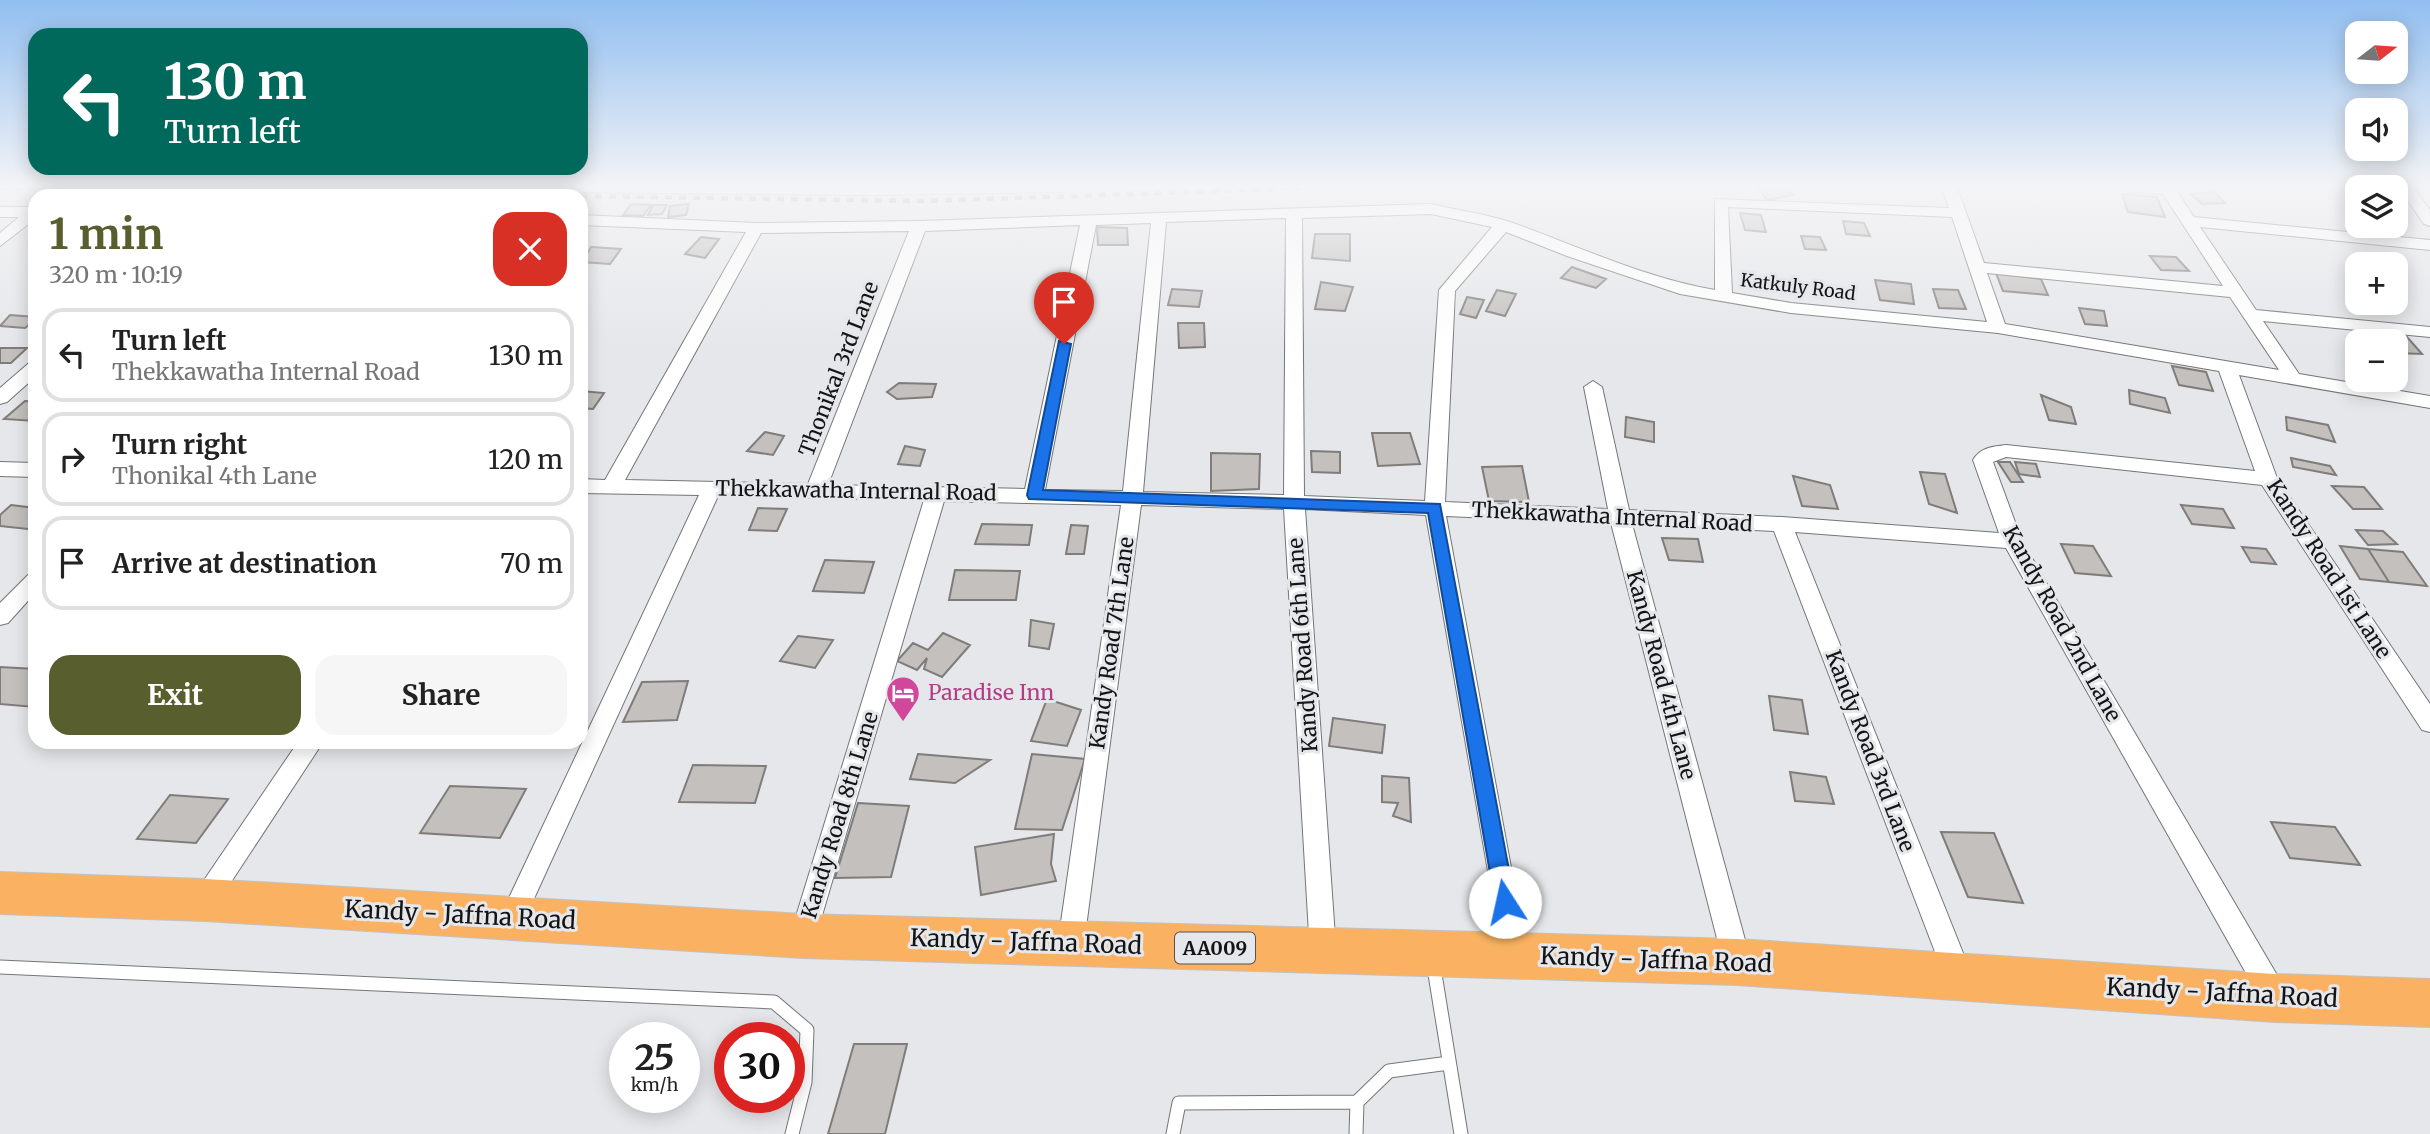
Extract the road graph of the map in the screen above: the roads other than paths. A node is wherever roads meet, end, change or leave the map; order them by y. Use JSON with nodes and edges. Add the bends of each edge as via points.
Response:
{"nodes":[{"id":1,"x":749,"y":240,"type":"edge"},
{"id":2,"x":914,"y":240,"type":"edge"},
{"id":3,"x":1085,"y":240,"type":"edge"},
{"id":4,"x":1157,"y":240,"type":"edge"},
{"id":5,"x":1294,"y":240,"type":"edge"},
{"id":6,"x":1490,"y":240,"type":"edge"},
{"id":7,"x":1539,"y":240,"type":"edge"},
{"id":8,"x":1722,"y":240,"type":"edge"},
{"id":9,"x":1967,"y":240,"type":"edge"},
{"id":10,"x":2201,"y":240,"type":"edge"},
{"id":11,"x":2379,"y":240,"type":"edge"},
{"id":12,"x":2430,"y":245,"type":"edge"},
{"id":13,"x":1976,"y":267,"type":"junction"},
{"id":14,"x":2234,"y":292,"type":"junction"},
{"id":15,"x":1724,"y":297,"type":"junction"},
{"id":16,"x":2249,"y":314,"type":"junction"},
{"id":17,"x":1997,"y":328,"type":"junction"},
{"id":18,"x":2430,"y":332,"type":"edge"},
{"id":19,"x":2227,"y":368,"type":"junction"},
{"id":20,"x":28,"y":373,"type":"edge"},
{"id":21,"x":2292,"y":377,"type":"junction"},
{"id":22,"x":1593,"y":387,"type":"dead end"},
{"id":23,"x":0,"y":398,"type":"edge"},
{"id":24,"x":2430,"y":402,"type":"edge"},
{"id":25,"x":0,"y":469,"type":"edge"},
{"id":26,"x":28,"y":470,"type":"edge"},
{"id":27,"x":2268,"y":479,"type":"junction"},
{"id":28,"x":588,"y":486,"type":"edge"},
{"id":29,"x":611,"y":487,"type":"junction"},
{"id":30,"x":712,"y":488,"type":"junction"},
{"id":31,"x":817,"y":490,"type":"junction"},
{"id":32,"x":936,"y":494,"type":"junction"},
{"id":33,"x":1034,"y":495,"type":"junction"},
{"id":34,"x":1132,"y":498,"type":"junction"},
{"id":35,"x":1294,"y":502,"type":"junction"},
{"id":36,"x":1434,"y":508,"type":"junction"},
{"id":37,"x":1620,"y":517,"type":"junction"},
{"id":38,"x":1782,"y":524,"type":"junction"},
{"id":39,"x":2012,"y":541,"type":"junction"},
{"id":40,"x":28,"y":587,"type":"edge"},
{"id":41,"x":0,"y":617,"type":"edge"},
{"id":42,"x":2430,"y":723,"type":"edge"},
{"id":43,"x":306,"y":749,"type":"edge"},
{"id":44,"x":0,"y":893,"type":"edge"},
{"id":45,"x":205,"y":900,"type":"junction"},
{"id":46,"x":512,"y":919,"type":"junction"},
{"id":47,"x":803,"y":936,"type":"junction"},
{"id":48,"x":1071,"y":943,"type":"junction"},
{"id":49,"x":1323,"y":951,"type":"junction"},
{"id":50,"x":1431,"y":953,"type":"junction"},
{"id":51,"x":1514,"y":954,"type":"junction"},
{"id":52,"x":1737,"y":962,"type":"junction"},
{"id":53,"x":0,"y":967,"type":"edge"},
{"id":54,"x":1959,"y":978,"type":"junction"},
{"id":55,"x":2275,"y":998,"type":"junction"},
{"id":56,"x":2430,"y":1003,"type":"edge"},
{"id":57,"x":1449,"y":1063,"type":"junction"},
{"id":58,"x":1357,"y":1102,"type":"junction"},
{"id":59,"x":792,"y":1134,"type":"edge"},
{"id":60,"x":1173,"y":1134,"type":"edge"},
{"id":61,"x":1356,"y":1134,"type":"edge"},
{"id":62,"x":1461,"y":1134,"type":"edge"}],
"edges":[{"from":1,"to":29,"type":"street"},
{"from":2,"to":31,"type":"street","name":"Thonikal 3rd Lane"},
{"from":3,"to":33,"type":"street"},
{"from":4,"to":34,"type":"street","name":"Kandy Road 7th Lane"},
{"from":5,"to":35,"type":"street","name":"Kandy Road 6th Lane"},
{"from":6,"to":36,"type":"street","via":[[1447,290]]},
{"from":7,"to":15,"type":"street","name":"Katkuly Road","via":[[1680,289]]},
{"from":8,"to":15,"type":"street"},
{"from":9,"to":13,"type":"street"},
{"from":10,"to":14,"type":"street"},
{"from":11,"to":12,"type":"street"},
{"from":13,"to":14,"type":"street"},
{"from":13,"to":17,"type":"street"},
{"from":14,"to":16,"type":"street"},
{"from":15,"to":17,"type":"street","name":"Katkuly Road"},
{"from":16,"to":18,"type":"street"},
{"from":16,"to":21,"type":"street"},
{"from":17,"to":19,"type":"street","name":"Katkuly Road"},
{"from":19,"to":21,"type":"street","name":"Katkuly Road"},
{"from":19,"to":27,"type":"street","name":"Kandy Road 1st Lane"},
{"from":20,"to":23,"type":"street"},
{"from":21,"to":24,"type":"street","name":"Katkuly Road"},
{"from":22,"to":37,"type":"street","name":"Kandy Road 4th Lane"},
{"from":25,"to":26,"type":"street"},
{"from":27,"to":39,"type":"street","name":"Kandy Road 2nd Lane","via":[[2006,450],[1991,453],[1983,460]]},
{"from":27,"to":42,"type":"street","name":"Kandy Road 1st Lane"},
{"from":28,"to":29,"type":"street","name":"Thekkawatha Internal Road"},
{"from":29,"to":30,"type":"street","name":"Thekkawatha Internal Road"},
{"from":30,"to":31,"type":"street","name":"Thekkawatha Internal Road"},
{"from":30,"to":46,"type":"street"},
{"from":31,"to":32,"type":"street","name":"Thekkawatha Internal Road"},
{"from":32,"to":33,"type":"street","name":"Thekkawatha Internal Road"},
{"from":32,"to":47,"type":"street","name":"Kandy Road 8th Lane"},
{"from":33,"to":34,"type":"street","name":"Thekkawatha Internal Road"},
{"from":34,"to":35,"type":"street","name":"Thekkawatha Internal Road"},
{"from":34,"to":48,"type":"street","name":"Kandy Road 7th Lane"},
{"from":35,"to":36,"type":"street","name":"Thekkawatha Internal Road"},
{"from":35,"to":49,"type":"street","name":"Kandy Road 6th Lane"},
{"from":36,"to":37,"type":"street","name":"Thekkawatha Internal Road"},
{"from":36,"to":51,"type":"street"},
{"from":37,"to":38,"type":"street","name":"Thekkawatha Internal Road"},
{"from":37,"to":52,"type":"street","name":"Kandy Road 4th Lane"},
{"from":38,"to":39,"type":"street","name":"Thekkawatha Internal Road"},
{"from":38,"to":54,"type":"street","name":"Kandy Road 3rd Lane"},
{"from":39,"to":55,"type":"street","name":"Kandy Road 2nd Lane"},
{"from":40,"to":41,"type":"street"},
{"from":43,"to":45,"type":"street"},
{"from":44,"to":45,"type":"highway","name":"Kandy - Jaffna Road","number":"AA009"},
{"from":45,"to":46,"type":"highway","name":"Kandy - Jaffna Road","number":"AA009"},
{"from":46,"to":47,"type":"highway","name":"Kandy - Jaffna Road","number":"AA009"},
{"from":47,"to":48,"type":"highway","name":"Kandy - Jaffna Road","number":"AA009"},
{"from":48,"to":49,"type":"highway","name":"Kandy - Jaffna Road","number":"AA009"},
{"from":49,"to":50,"type":"highway","name":"Kandy - Jaffna Road","number":"AA009"},
{"from":50,"to":51,"type":"highway","name":"Kandy - Jaffna Road","number":"AA009"},
{"from":50,"to":57,"type":"lane"},
{"from":51,"to":52,"type":"highway","name":"Kandy - Jaffna Road","number":"AA009"},
{"from":52,"to":54,"type":"highway","name":"Kandy - Jaffna Road","number":"AA009"},
{"from":53,"to":59,"type":"lane","via":[[774,1002],[807,1030],[805,1082]]},
{"from":54,"to":55,"type":"highway","name":"Kandy - Jaffna Road","number":"AA009"},
{"from":55,"to":56,"type":"highway","name":"Kandy - Jaffna Road","number":"AA009"},
{"from":57,"to":58,"type":"lane","via":[[1389,1071]]},
{"from":57,"to":62,"type":"lane"},
{"from":58,"to":60,"type":"lane","via":[[1179,1103]]},
{"from":58,"to":61,"type":"lane"}]}
